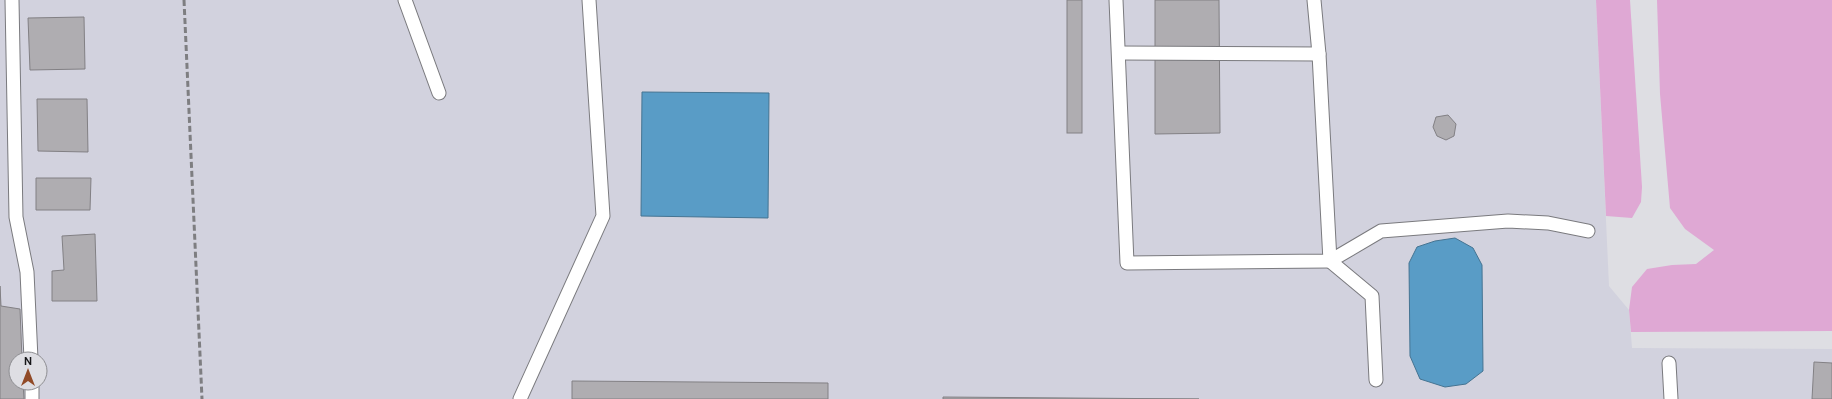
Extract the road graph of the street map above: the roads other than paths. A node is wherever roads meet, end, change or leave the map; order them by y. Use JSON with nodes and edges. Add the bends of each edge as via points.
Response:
{"nodes":[{"id":1,"x":12,"y":0,"type":"edge"},
{"id":2,"x":405,"y":0,"type":"edge"},
{"id":3,"x":589,"y":0,"type":"edge"},
{"id":4,"x":1116,"y":0,"type":"edge"},
{"id":5,"x":1314,"y":0,"type":"edge"},
{"id":6,"x":1119,"y":53,"type":"junction"},
{"id":7,"x":1319,"y":54,"type":"junction"},
{"id":8,"x":439,"y":93,"type":"dead end"},
{"id":9,"x":1588,"y":231,"type":"dead end"},
{"id":10,"x":1330,"y":261,"type":"junction"},
{"id":11,"x":31,"y":351,"type":"edge"},
{"id":12,"x":1669,"y":363,"type":"dead end"},
{"id":13,"x":1376,"y":380,"type":"dead end"},
{"id":14,"x":520,"y":399,"type":"edge"},
{"id":15,"x":1671,"y":399,"type":"edge"}],
"edges":[{"from":1,"to":11,"type":"lane","via":[[16,217],[27,272]]},
{"from":2,"to":8,"type":"lane"},
{"from":3,"to":14,"type":"lane","via":[[603,216]]},
{"from":4,"to":6,"type":"lane"},
{"from":5,"to":7,"type":"lane"},
{"from":6,"to":7,"type":"lane"},
{"from":6,"to":10,"type":"lane","via":[[1127,264]]},
{"from":7,"to":10,"type":"lane"},
{"from":9,"to":10,"type":"lane","via":[[1548,223],[1508,221],[1381,231]]},
{"from":10,"to":13,"type":"lane","via":[[1372,296]]},
{"from":12,"to":15,"type":"lane"}]}
